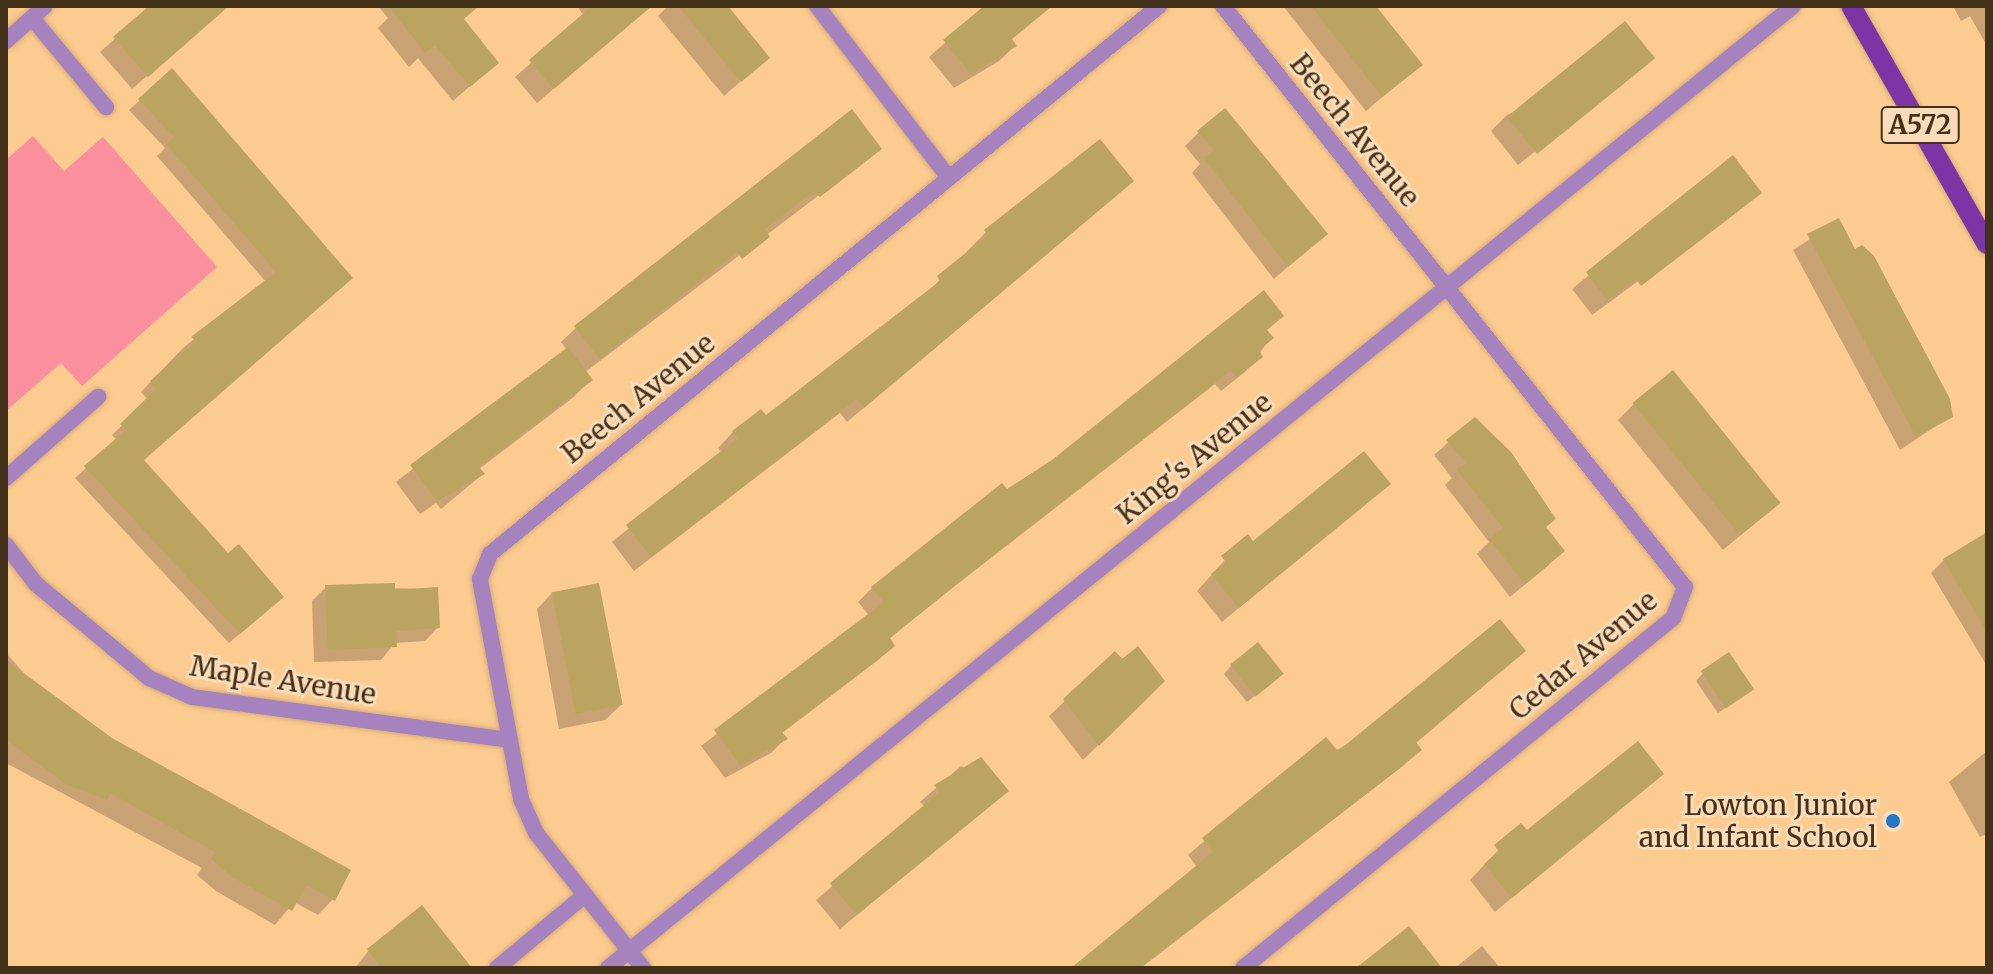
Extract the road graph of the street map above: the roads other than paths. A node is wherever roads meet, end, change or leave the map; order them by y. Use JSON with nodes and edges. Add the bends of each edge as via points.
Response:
{"nodes":[{"id":1,"x":45,"y":6,"type":"edge"},
{"id":2,"x":817,"y":6,"type":"edge"},
{"id":3,"x":1159,"y":6,"type":"edge"},
{"id":4,"x":1223,"y":6,"type":"edge"},
{"id":5,"x":1793,"y":6,"type":"edge"},
{"id":6,"x":1851,"y":6,"type":"edge"},
{"id":7,"x":32,"y":18,"type":"junction"},
{"id":8,"x":6,"y":41,"type":"edge"},
{"id":9,"x":106,"y":107,"type":"dead end"},
{"id":10,"x":948,"y":177,"type":"junction"},
{"id":11,"x":1987,"y":244,"type":"edge"},
{"id":12,"x":1446,"y":286,"type":"junction"},
{"id":13,"x":98,"y":397,"type":"dead end"},
{"id":14,"x":6,"y":478,"type":"edge"},
{"id":15,"x":6,"y":545,"type":"edge"},
{"id":16,"x":510,"y":740,"type":"junction"},
{"id":17,"x":585,"y":895,"type":"junction"},
{"id":18,"x":629,"y":951,"type":"junction"},
{"id":19,"x":497,"y":968,"type":"edge"},
{"id":20,"x":608,"y":968,"type":"edge"},
{"id":21,"x":643,"y":968,"type":"edge"},
{"id":22,"x":1243,"y":968,"type":"edge"}],
"edges":[{"from":1,"to":7,"type":"street"},
{"from":2,"to":10,"type":"street"},
{"from":3,"to":10,"type":"street","name":"Beech Avenue"},
{"from":4,"to":12,"type":"street","name":"Beech Avenue"},
{"from":5,"to":12,"type":"street","name":"King's Avenue"},
{"from":6,"to":11,"type":"main road","number":"A572"},
{"from":7,"to":8,"type":"street"},
{"from":7,"to":9,"type":"street"},
{"from":10,"to":16,"type":"street","name":"Beech Avenue","via":[[490,554],[480,579]]},
{"from":12,"to":18,"type":"street","name":"King's Avenue"},
{"from":12,"to":22,"type":"street","name":"Cedar Avenue","via":[[1678,571],[1683,603]]},
{"from":13,"to":14,"type":"street"},
{"from":15,"to":16,"type":"street","name":"Maple Avenue","via":[[36,584],[149,678],[192,697]]},
{"from":16,"to":17,"type":"street","name":"Beech Avenue","via":[[536,833]]},
{"from":17,"to":18,"type":"street","name":"Beech Avenue"},
{"from":17,"to":19,"type":"street"},
{"from":18,"to":20,"type":"street","name":"King's Avenue"},
{"from":18,"to":21,"type":"street"}]}
